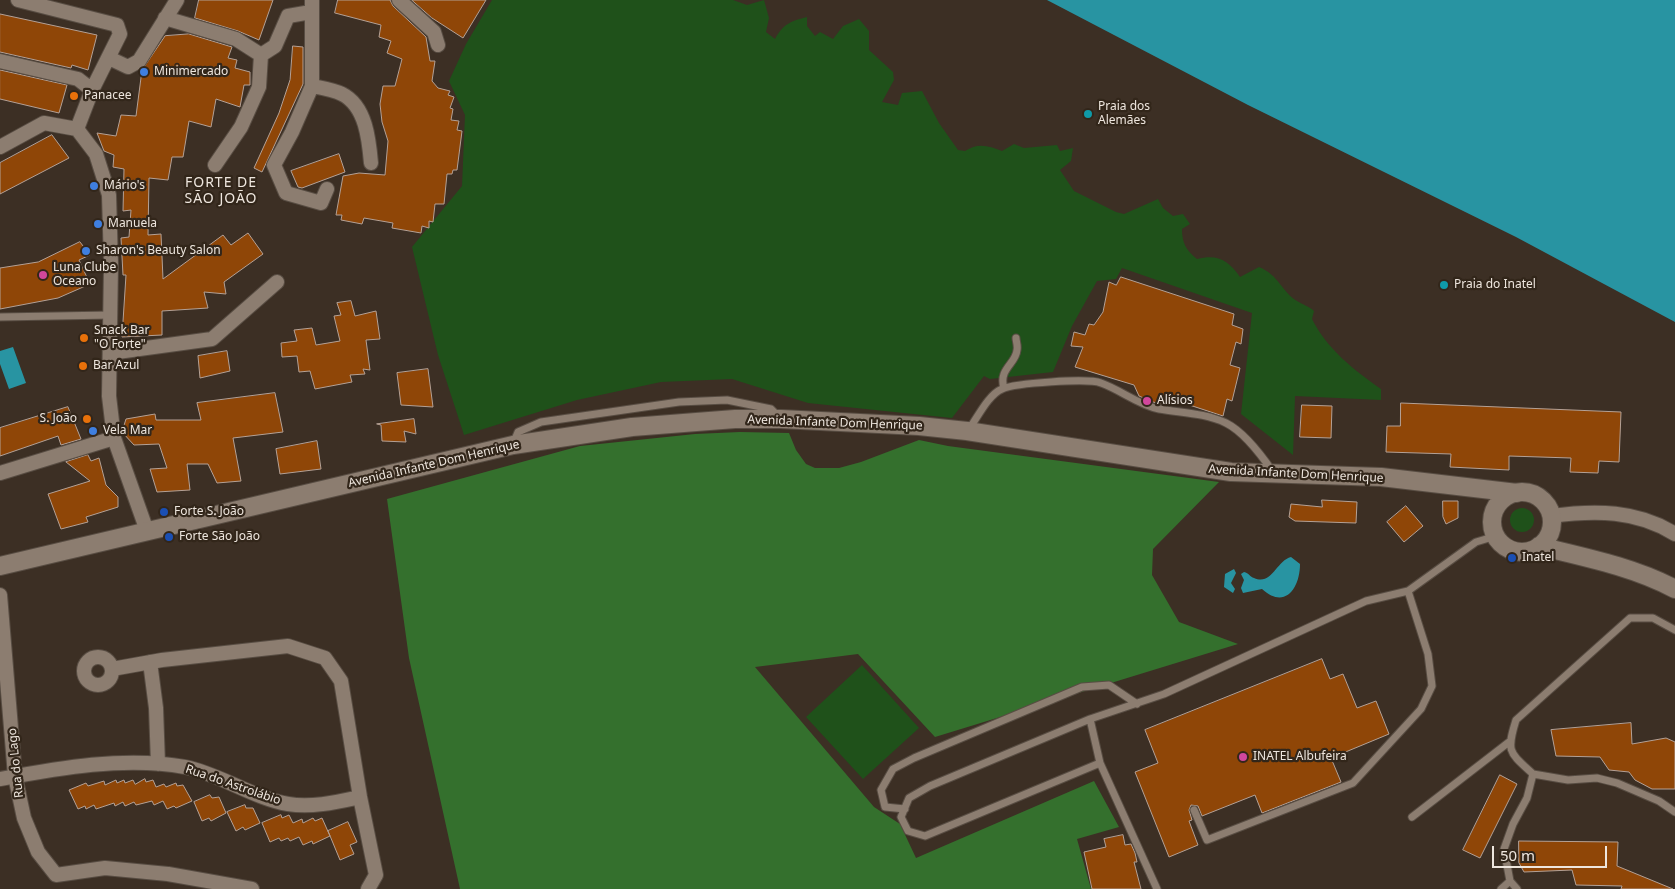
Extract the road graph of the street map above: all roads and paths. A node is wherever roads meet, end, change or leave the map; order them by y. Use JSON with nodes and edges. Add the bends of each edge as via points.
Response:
{"nodes":[{"id":1,"x":18,"y":0,"type":"edge"},
{"id":2,"x":177,"y":0,"type":"edge"},
{"id":3,"x":399,"y":0,"type":"edge"},
{"id":4,"x":312,"y":6,"type":"edge"},
{"id":5,"x":165,"y":18,"type":"junction"},
{"id":6,"x":438,"y":45,"type":"dead end"},
{"id":7,"x":261,"y":55,"type":"junction"},
{"id":8,"x":108,"y":58,"type":"junction"},
{"id":9,"x":0,"y":61,"type":"edge"},
{"id":10,"x":312,"y":86,"type":"junction"},
{"id":11,"x":92,"y":90,"type":"junction"},
{"id":12,"x":77,"y":129,"type":"junction"},
{"id":13,"x":0,"y":147,"type":"edge"},
{"id":14,"x":371,"y":163,"type":"dead end"},
{"id":15,"x":215,"y":165,"type":"dead end"},
{"id":16,"x":327,"y":189,"type":"dead end"},
{"id":17,"x":277,"y":282,"type":"dead end"},
{"id":18,"x":110,"y":315,"type":"junction"},
{"id":19,"x":0,"y":317,"type":"edge"},
{"id":20,"x":1016,"y":338,"type":"dead end"},
{"id":21,"x":110,"y":353,"type":"junction"},
{"id":22,"x":1004,"y":388,"type":"junction"},
{"id":23,"x":967,"y":431,"type":"junction"},
{"id":24,"x":114,"y":438,"type":"junction"},
{"id":25,"x":0,"y":474,"type":"edge"},
{"id":26,"x":1275,"y":474,"type":"junction"},
{"id":27,"x":1471,"y":486,"type":"junction"},
{"id":28,"x":1517,"y":493,"type":"junction"},
{"id":29,"x":1496,"y":508,"type":"junction"},
{"id":30,"x":1552,"y":516,"type":"junction"},
{"id":31,"x":147,"y":531,"type":"junction"},
{"id":32,"x":1675,"y":534,"type":"edge"},
{"id":33,"x":1496,"y":536,"type":"junction"},
{"id":34,"x":1544,"y":540,"type":"junction"},
{"id":35,"x":0,"y":566,"type":"edge"},
{"id":36,"x":1675,"y":588,"type":"edge"},
{"id":37,"x":1408,"y":591,"type":"junction"},
{"id":38,"x":0,"y":595,"type":"edge"},
{"id":39,"x":1675,"y":630,"type":"edge"},
{"id":40,"x":150,"y":662,"type":"junction"},
{"id":41,"x":3,"y":663,"type":"edge"},
{"id":42,"x":112,"y":669,"type":"dead end"},
{"id":43,"x":1137,"y":704,"type":"junction"},
{"id":44,"x":1090,"y":719,"type":"junction"},
{"id":45,"x":1509,"y":742,"type":"junction"},
{"id":46,"x":1100,"y":762,"type":"junction"},
{"id":47,"x":158,"y":764,"type":"junction"},
{"id":48,"x":1534,"y":774,"type":"junction"},
{"id":49,"x":16,"y":776,"type":"junction"},
{"id":50,"x":0,"y":779,"type":"edge"},
{"id":51,"x":360,"y":797,"type":"junction"},
{"id":52,"x":905,"y":809,"type":"junction"},
{"id":53,"x":1194,"y":810,"type":"dead end"},
{"id":54,"x":1675,"y":812,"type":"edge"},
{"id":55,"x":1412,"y":817,"type":"dead end"},
{"id":56,"x":1510,"y":881,"type":"junction"},
{"id":57,"x":252,"y":889,"type":"edge"},
{"id":58,"x":368,"y":889,"type":"edge"},
{"id":59,"x":1157,"y":889,"type":"edge"},
{"id":60,"x":1501,"y":889,"type":"edge"},
{"id":61,"x":1518,"y":889,"type":"edge"}],
"edges":[{"from":1,"to":8,"type":"street","via":[[117,25],[120,34]]},
{"from":2,"to":5,"type":"street"},
{"from":3,"to":6,"type":"street","via":[[434,32]]},
{"from":4,"to":7,"type":"street","via":[[288,16],[275,46]]},
{"from":4,"to":10,"type":"street"},
{"from":5,"to":7,"type":"street","via":[[236,39]]},
{"from":5,"to":8,"type":"street","via":[[138,61],[128,67]]},
{"from":7,"to":15,"type":"street","via":[[259,87],[241,127]]},
{"from":8,"to":11,"type":"street"},
{"from":9,"to":11,"type":"street","via":[[78,79]]},
{"from":10,"to":14,"type":"street","via":[[344,95],[358,111],[369,135]]},
{"from":10,"to":16,"type":"street","via":[[274,165],[286,193],[321,203]]},
{"from":11,"to":12,"type":"street"},
{"from":12,"to":13,"type":"street","via":[[44,122]]},
{"from":12,"to":18,"type":"street","via":[[96,154],[109,195]]},
{"from":17,"to":21,"type":"street","via":[[212,339]]},
{"from":18,"to":19,"type":"lane"},
{"from":18,"to":21,"type":"street"},
{"from":20,"to":22,"type":"lane","via":[[1018,352],[1004,375]]},
{"from":21,"to":24,"type":"street","via":[[109,396]]},
{"from":22,"to":23,"type":"lane","via":[[996,392]]},
{"from":22,"to":26,"type":"lane","via":[[1040,383],[1098,382],[1158,409],[1186,412],[1227,424],[1255,447]]},
{"from":23,"to":26,"type":"street","name":"Avenida Infante Dom Henrique","via":[[1176,465]]},
{"from":23,"to":31,"type":"street","name":"Avenida Infante Dom Henrique","via":[[869,422],[781,419],[632,427],[513,445]]},
{"from":24,"to":25,"type":"street"},
{"from":24,"to":31,"type":"street"},
{"from":26,"to":27,"type":"street","name":"Avenida Infante Dom Henrique","via":[[1381,477]]},
{"from":27,"to":28,"type":"street","name":"Avenida Infante Dom Henrique"},
{"from":27,"to":29,"type":"street"},
{"from":28,"to":29,"type":"street","via":[[1508,495]]},
{"from":28,"to":30,"type":"street","via":[[1535,495],[1548,507]]},
{"from":29,"to":33,"type":"street","via":[[1493,517]]},
{"from":30,"to":32,"type":"street","via":[[1623,514],[1657,523]]},
{"from":30,"to":34,"type":"street"},
{"from":31,"to":35,"type":"street","name":"Avenida Infante Dom Henrique"},
{"from":33,"to":34,"type":"street","via":[[1502,544],[1520,552],[1530,550]]},
{"from":33,"to":37,"type":"lane","via":[[1476,542]]},
{"from":34,"to":36,"type":"street","via":[[1556,542],[1572,553]]},
{"from":37,"to":43,"type":"lane","via":[[1366,601]]},
{"from":37,"to":53,"type":"lane","via":[[1428,654],[1432,686],[1421,709],[1353,783],[1207,840]]},
{"from":38,"to":41,"type":"street","name":"Rua do Lago"},
{"from":39,"to":45,"type":"lane","via":[[1654,618],[1630,618],[1516,720]]},
{"from":40,"to":42,"type":"street"},
{"from":40,"to":47,"type":"street"},
{"from":40,"to":51,"type":"street","via":[[288,646],[325,658],[341,681]]},
{"from":41,"to":49,"type":"street","name":"Rua do Lago"},
{"from":43,"to":44,"type":"lane"},
{"from":43,"to":52,"type":"lane","via":[[1109,685],[1082,687],[914,758],[893,770],[881,790],[885,807]]},
{"from":44,"to":46,"type":"lane"},
{"from":44,"to":52,"type":"lane","via":[[930,786],[910,798]]},
{"from":45,"to":48,"type":"lane","via":[[1514,756]]},
{"from":45,"to":55,"type":"lane"},
{"from":46,"to":52,"type":"lane","via":[[925,836],[908,831],[901,817]]},
{"from":46,"to":59,"type":"lane"},
{"from":47,"to":49,"type":"street","name":"Rua do Astrolábio","via":[[96,765]]},
{"from":47,"to":51,"type":"street","name":"Rua do Astrolábio","via":[[186,768],[288,804],[326,804]]},
{"from":48,"to":54,"type":"lane","via":[[1568,780],[1597,778],[1641,793]]},
{"from":48,"to":56,"type":"lane","via":[[1504,849]]},
{"from":49,"to":50,"type":"street","name":"Rua do Astrolábio"},
{"from":49,"to":57,"type":"street","name":"Rua do Lago","via":[[24,818],[38,852],[56,875],[105,868],[168,874]]},
{"from":51,"to":58,"type":"street","via":[[376,875]]},
{"from":56,"to":60,"type":"lane"},
{"from":56,"to":61,"type":"lane"}]}
